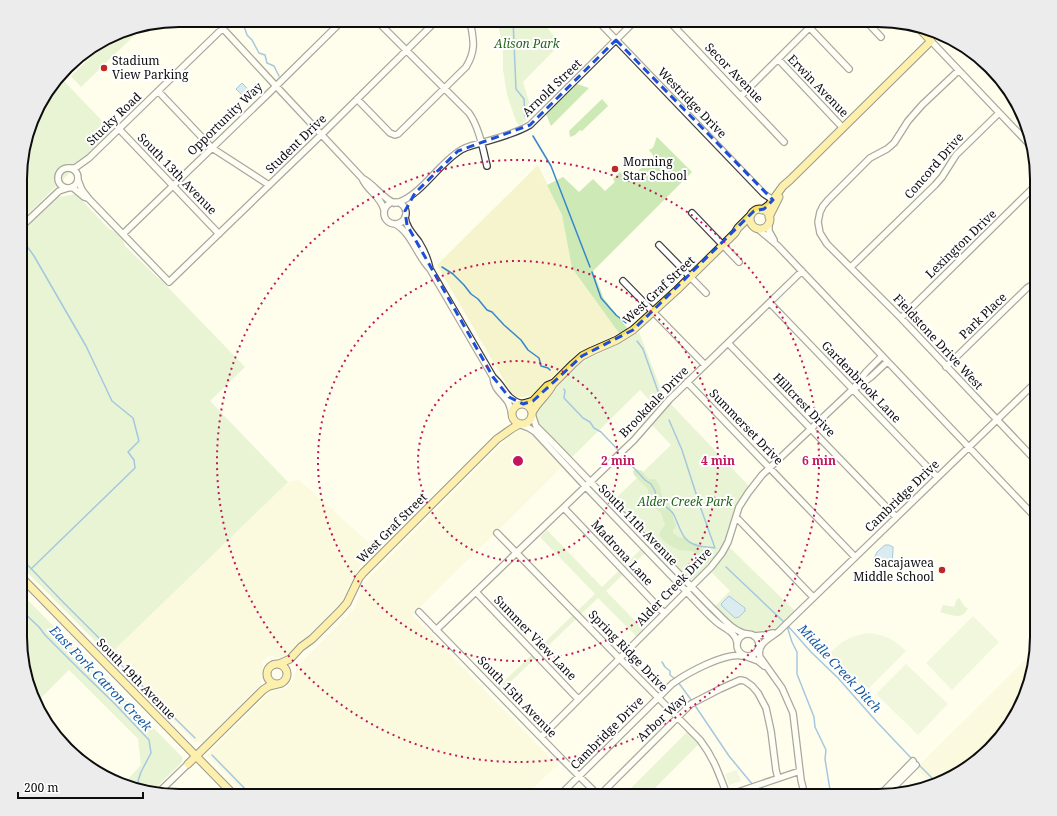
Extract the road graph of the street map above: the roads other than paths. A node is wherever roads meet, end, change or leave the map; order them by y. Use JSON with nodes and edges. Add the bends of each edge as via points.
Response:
{"nodes":[{"id":1,"x":336,"y":27,"type":"edge"},
{"id":2,"x":383,"y":27,"type":"edge"},
{"id":3,"x":430,"y":27,"type":"edge"},
{"id":4,"x":471,"y":27,"type":"edge"},
{"id":5,"x":604,"y":27,"type":"edge"},
{"id":6,"x":629,"y":27,"type":"edge"},
{"id":7,"x":675,"y":27,"type":"edge"},
{"id":8,"x":872,"y":27,"type":"edge"},
{"id":9,"x":223,"y":28,"type":"joint"},
{"id":10,"x":810,"y":28,"type":"joint"},
{"id":11,"x":920,"y":33,"type":"edge"},
{"id":12,"x":924,"y":34,"type":"edge"},
{"id":13,"x":882,"y":37,"type":"dead end"},
{"id":14,"x":616,"y":40,"type":"junction"},
{"id":15,"x":931,"y":41,"type":"junction"},
{"id":16,"x":922,"y":49,"type":"junction"},
{"id":17,"x":406,"y":50,"type":"junction"},
{"id":18,"x":778,"y":60,"type":"junction"},
{"id":19,"x":849,"y":69,"type":"dead end"},
{"id":20,"x":958,"y":71,"type":"junction"},
{"id":21,"x":276,"y":86,"type":"junction"},
{"id":22,"x":444,"y":88,"type":"junction"},
{"id":23,"x":158,"y":91,"type":"junction"},
{"id":24,"x":741,"y":96,"type":"junction"},
{"id":25,"x":357,"y":99,"type":"junction"},
{"id":26,"x":999,"y":114,"type":"junction"},
{"id":27,"x":843,"y":128,"type":"junction"},
{"id":28,"x":119,"y":129,"type":"junction"},
{"id":29,"x":321,"y":135,"type":"junction"},
{"id":30,"x":1025,"y":140,"type":"edge"},
{"id":31,"x":784,"y":142,"type":"dead end"},
{"id":32,"x":481,"y":143,"type":"junction"},
{"id":33,"x":212,"y":148,"type":"junction"},
{"id":34,"x":89,"y":158,"type":"junction"},
{"id":35,"x":487,"y":166,"type":"dead end"},
{"id":36,"x":69,"y":168,"type":"junction"},
{"id":37,"x":362,"y":178,"type":"junction"},
{"id":38,"x":78,"y":179,"type":"junction"},
{"id":39,"x":59,"y":180,"type":"junction"},
{"id":40,"x":790,"y":180,"type":"junction"},
{"id":41,"x":173,"y":185,"type":"junction"},
{"id":42,"x":269,"y":185,"type":"junction"},
{"id":43,"x":70,"y":188,"type":"junction"},
{"id":44,"x":1030,"y":191,"type":"edge"},
{"id":45,"x":414,"y":194,"type":"junction"},
{"id":46,"x":89,"y":199,"type":"junction"},
{"id":47,"x":48,"y":200,"type":"junction"},
{"id":48,"x":773,"y":200,"type":"junction"},
{"id":49,"x":395,"y":203,"type":"junction"},
{"id":50,"x":384,"y":210,"type":"junction"},
{"id":51,"x":762,"y":210,"type":"junction"},
{"id":52,"x":692,"y":213,"type":"dead end"},
{"id":53,"x":405,"y":214,"type":"junction"},
{"id":54,"x":751,"y":215,"type":"junction"},
{"id":55,"x":769,"y":220,"type":"junction"},
{"id":56,"x":27,"y":221,"type":"edge"},
{"id":57,"x":395,"y":224,"type":"junction"},
{"id":58,"x":756,"y":228,"type":"junction"},
{"id":59,"x":735,"y":233,"type":"junction"},
{"id":60,"x":123,"y":234,"type":"junction"},
{"id":61,"x":219,"y":234,"type":"junction"},
{"id":62,"x":659,"y":245,"type":"dead end"},
{"id":63,"x":723,"y":245,"type":"junction"},
{"id":64,"x":777,"y":245,"type":"junction"},
{"id":65,"x":739,"y":262,"type":"dead end"},
{"id":66,"x":851,"y":267,"type":"junction"},
{"id":67,"x":430,"y":269,"type":"junction"},
{"id":68,"x":802,"y":271,"type":"junction"},
{"id":69,"x":690,"y":277,"type":"junction"},
{"id":70,"x":623,"y":281,"type":"dead end"},
{"id":71,"x":1030,"y":286,"type":"edge"},
{"id":72,"x":706,"y":293,"type":"dead end"},
{"id":73,"x":770,"y":303,"type":"junction"},
{"id":74,"x":653,"y":312,"type":"junction"},
{"id":75,"x":901,"y":318,"type":"junction"},
{"id":76,"x":728,"y":342,"type":"junction"},
{"id":77,"x":882,"y":356,"type":"junction"},
{"id":78,"x":887,"y":362,"type":"junction"},
{"id":79,"x":705,"y":365,"type":"junction"},
{"id":80,"x":946,"y":367,"type":"junction"},
{"id":81,"x":493,"y":377,"type":"junction"},
{"id":82,"x":687,"y":382,"type":"junction"},
{"id":83,"x":554,"y":383,"type":"junction"},
{"id":84,"x":1030,"y":388,"type":"edge"},
{"id":85,"x":853,"y":389,"type":"junction"},
{"id":86,"x":523,"y":404,"type":"junction"},
{"id":87,"x":532,"y":414,"type":"junction"},
{"id":88,"x":512,"y":415,"type":"junction"},
{"id":89,"x":996,"y":420,"type":"junction"},
{"id":90,"x":521,"y":424,"type":"junction"},
{"id":91,"x":811,"y":428,"type":"junction"},
{"id":92,"x":497,"y":439,"type":"junction"},
{"id":93,"x":968,"y":447,"type":"junction"},
{"id":94,"x":1030,"y":455,"type":"edge"},
{"id":95,"x":770,"y":468,"type":"junction"},
{"id":96,"x":937,"y":477,"type":"junction"},
{"id":97,"x":591,"y":481,"type":"junction"},
{"id":98,"x":586,"y":486,"type":"junction"},
{"id":99,"x":564,"y":508,"type":"junction"},
{"id":100,"x":1030,"y":511,"type":"edge"},
{"id":101,"x":736,"y":517,"type":"junction"},
{"id":102,"x":896,"y":517,"type":"junction"},
{"id":103,"x":497,"y":533,"type":"dead end"},
{"id":104,"x":517,"y":553,"type":"junction"},
{"id":105,"x":855,"y":557,"type":"junction"},
{"id":106,"x":27,"y":586,"type":"edge"},
{"id":107,"x":691,"y":586,"type":"junction"},
{"id":108,"x":686,"y":591,"type":"junction"},
{"id":109,"x":476,"y":592,"type":"junction"},
{"id":110,"x":813,"y":597,"type":"junction"},
{"id":111,"x":419,"y":612,"type":"dead end"},
{"id":112,"x":664,"y":613,"type":"junction"},
{"id":113,"x":782,"y":628,"type":"junction"},
{"id":114,"x":436,"y":630,"type":"junction"},
{"id":115,"x":747,"y":634,"type":"junction"},
{"id":116,"x":754,"y":636,"type":"junction"},
{"id":117,"x":312,"y":639,"type":"junction"},
{"id":118,"x":737,"y":644,"type":"junction"},
{"id":119,"x":759,"y":648,"type":"junction"},
{"id":120,"x":745,"y":656,"type":"junction"},
{"id":121,"x":619,"y":658,"type":"junction"},
{"id":122,"x":712,"y":662,"type":"junction"},
{"id":123,"x":279,"y":664,"type":"junction"},
{"id":124,"x":267,"y":673,"type":"junction"},
{"id":125,"x":288,"y":675,"type":"junction"},
{"id":126,"x":773,"y":675,"type":"junction"},
{"id":127,"x":278,"y":684,"type":"junction"},
{"id":128,"x":658,"y":697,"type":"junction"},
{"id":129,"x":578,"y":699,"type":"junction"},
{"id":130,"x":251,"y":701,"type":"junction"},
{"id":131,"x":677,"y":717,"type":"junction"},
{"id":132,"x":540,"y":737,"type":"junction"},
{"id":133,"x":196,"y":756,"type":"junction"},
{"id":134,"x":188,"y":764,"type":"joint"},
{"id":135,"x":800,"y":771,"type":"junction"},
{"id":136,"x":579,"y":776,"type":"junction"},
{"id":137,"x":778,"y":778,"type":"junction"},
{"id":138,"x":163,"y":788,"type":"edge"},
{"id":139,"x":228,"y":789,"type":"edge"},
{"id":140,"x":566,"y":789,"type":"edge"},
{"id":141,"x":592,"y":789,"type":"edge"},
{"id":142,"x":606,"y":789,"type":"edge"},
{"id":143,"x":724,"y":789,"type":"edge"},
{"id":144,"x":746,"y":789,"type":"edge"},
{"id":145,"x":803,"y":789,"type":"edge"},
{"id":146,"x":887,"y":789,"type":"edge"},
{"id":147,"x":892,"y":789,"type":"edge"}],
"edges":[{"from":1,"to":21,"type":"street","name":"Opportunity Way"},
{"from":2,"to":17,"type":"street"},
{"from":3,"to":17,"type":"street","name":"Student Drive"},
{"from":4,"to":22,"type":"street","via":[[474,44],[472,56],[466,66]]},
{"from":5,"to":14,"type":"street","name":"Westridge Drive"},
{"from":6,"to":14,"type":"street","name":"Arnold Street"},
{"from":7,"to":24,"type":"street","name":"Secor Avenue"},
{"from":8,"to":13,"type":"street"},
{"from":9,"to":21,"type":"street"},
{"from":9,"to":23,"type":"street","name":"Stucky Road"},
{"from":10,"to":18,"type":"street"},
{"from":10,"to":19,"type":"street"},
{"from":11,"to":16,"type":"main road"},
{"from":12,"to":15,"type":"main road"},
{"from":14,"to":32,"type":"street","name":"Arnold Street","via":[[530,125],[517,132]]},
{"from":14,"to":48,"type":"street","name":"Westridge Drive","via":[[764,194]]},
{"from":15,"to":16,"type":"main road"},
{"from":15,"to":20,"type":"street"},
{"from":16,"to":27,"type":"main road"},
{"from":17,"to":22,"type":"street"},
{"from":17,"to":25,"type":"street","name":"Student Drive"},
{"from":18,"to":24,"type":"street"},
{"from":18,"to":27,"type":"street","name":"Erwin Avenue"},
{"from":20,"to":26,"type":"street"},
{"from":20,"to":66,"type":"street","name":"Fieldstone Drive West","via":[[922,105],[894,143],[870,158],[823,206],[818,222],[820,233],[827,244]]},
{"from":21,"to":29,"type":"street"},
{"from":21,"to":33,"type":"street","name":"Opportunity Way"},
{"from":22,"to":25,"type":"street","via":[[395,135]]},
{"from":22,"to":32,"type":"street","via":[[473,118]]},
{"from":23,"to":28,"type":"street","name":"Stucky Road"},
{"from":23,"to":33,"type":"street"},
{"from":24,"to":31,"type":"street","name":"Secor Avenue"},
{"from":25,"to":29,"type":"street","name":"Student Drive"},
{"from":26,"to":30,"type":"street"},
{"from":26,"to":66,"type":"street","name":"Concord Drive","via":[[956,155],[935,185]]},
{"from":27,"to":40,"type":"main road"},
{"from":28,"to":34,"type":"street","name":"Stucky Road"},
{"from":28,"to":41,"type":"street","name":"South 13th Avenue"},
{"from":29,"to":37,"type":"street"},
{"from":29,"to":42,"type":"street","name":"Student Drive"},
{"from":32,"to":35,"type":"street"},
{"from":32,"to":45,"type":"street","name":"Arnold Street","via":[[458,151]]},
{"from":33,"to":41,"type":"street","name":"Opportunity Way"},
{"from":33,"to":42,"type":"street"},
{"from":34,"to":36,"type":"street","name":"Stucky Road","via":[[75,168]]},
{"from":34,"to":38,"type":"street","name":"Stucky Road"},
{"from":36,"to":38,"type":"street","via":[[76,171]]},
{"from":36,"to":39,"type":"street","via":[[60,173]]},
{"from":37,"to":49,"type":"street","via":[[386,199]]},
{"from":37,"to":50,"type":"street","via":[[365,185],[382,203]]},
{"from":38,"to":43,"type":"street"},
{"from":38,"to":46,"type":"street"},
{"from":39,"to":43,"type":"street","via":[[61,185]]},
{"from":39,"to":47,"type":"street","via":[[56,190]]},
{"from":40,"to":48,"type":"main road"},
{"from":40,"to":55,"type":"main road","via":[[776,202]]},
{"from":41,"to":60,"type":"street","name":"Opportunity Way"},
{"from":41,"to":61,"type":"street","name":"South 13th Avenue"},
{"from":42,"to":61,"type":"street","name":"Student Drive"},
{"from":43,"to":46,"type":"street"},
{"from":43,"to":47,"type":"street","via":[[59,191]]},
{"from":44,"to":75,"type":"street","name":"Lexington Drive"},
{"from":45,"to":49,"type":"street","name":"Arnold Street"},
{"from":45,"to":53,"type":"street","name":"Arnold Street"},
{"from":46,"to":60,"type":"street"},
{"from":47,"to":56,"type":"street"},
{"from":48,"to":51,"type":"main road"},
{"from":49,"to":50,"type":"street","via":[[389,204]]},
{"from":49,"to":53,"type":"street","via":[[402,206]]},
{"from":50,"to":57,"type":"street","via":[[386,219]]},
{"from":51,"to":54,"type":"main road","via":[[754,211]]},
{"from":51,"to":55,"type":"main road","via":[[767,212]]},
{"from":52,"to":63,"type":"street"},
{"from":53,"to":57,"type":"street","via":[[400,223]]},
{"from":53,"to":67,"type":"street","via":[[407,225],[420,243]]},
{"from":54,"to":58,"type":"main road","via":[[750,223]]},
{"from":54,"to":59,"type":"main road","name":"West Graf Street"},
{"from":55,"to":58,"type":"main road","via":[[765,228]]},
{"from":55,"to":64,"type":"street","via":[[770,234]]},
{"from":57,"to":67,"type":"street","via":[[406,232]]},
{"from":58,"to":59,"type":"main road","name":"West Graf Street","via":[[747,227]]},
{"from":58,"to":64,"type":"street"},
{"from":59,"to":63,"type":"main road","name":"West Graf Street"},
{"from":60,"to":61,"type":"street","name":"Student Drive","via":[[169,282]]},
{"from":62,"to":69,"type":"street"},
{"from":63,"to":65,"type":"street"},
{"from":63,"to":69,"type":"main road","name":"West Graf Street"},
{"from":64,"to":68,"type":"street"},
{"from":66,"to":75,"type":"street","name":"Fieldstone Drive West"},
{"from":67,"to":81,"type":"street"},
{"from":68,"to":73,"type":"street","name":"Brookdale Drive"},
{"from":68,"to":77,"type":"street"},
{"from":69,"to":72,"type":"street"},
{"from":69,"to":74,"type":"main road","name":"West Graf Street"},
{"from":70,"to":74,"type":"street"},
{"from":71,"to":80,"type":"street","name":"Park Place"},
{"from":73,"to":76,"type":"street","name":"Brookdale Drive"},
{"from":73,"to":85,"type":"street","name":"Gardenbrook Lane"},
{"from":74,"to":79,"type":"street"},
{"from":74,"to":83,"type":"main road","name":"West Graf Street","via":[[625,336],[582,356]]},
{"from":75,"to":80,"type":"street","name":"Fieldstone Drive West"},
{"from":76,"to":79,"type":"street","name":"Brookdale Drive"},
{"from":76,"to":91,"type":"street","name":"Hillcrest Drive"},
{"from":77,"to":78,"type":"street"},
{"from":77,"to":85,"type":"street","name":"Alder Creek Drive"},
{"from":78,"to":85,"type":"street","name":"Alder Creek Drive","via":[[871,378]]},
{"from":78,"to":93,"type":"street"},
{"from":79,"to":82,"type":"street","name":"Brookdale Drive"},
{"from":80,"to":89,"type":"street","name":"Fieldstone Drive West"},
{"from":81,"to":86,"type":"street","via":[[509,397]]},
{"from":81,"to":88,"type":"street","via":[[496,389],[508,403]]},
{"from":82,"to":95,"type":"street","name":"Summerset Drive"},
{"from":82,"to":97,"type":"street","name":"Brookdale Drive","via":[[634,440]]},
{"from":83,"to":86,"type":"main road","name":"West Graf Street","via":[[547,386],[533,401]]},
{"from":83,"to":87,"type":"main road","name":"West Graf Street"},
{"from":84,"to":89,"type":"street","name":"Cambridge Drive"},
{"from":85,"to":91,"type":"street","name":"Alder Creek Drive"},
{"from":85,"to":96,"type":"street","name":"Gardenbrook Lane"},
{"from":86,"to":87,"type":"main road","via":[[528,406]]},
{"from":86,"to":88,"type":"main road","name":"West Graf Street","via":[[516,406]]},
{"from":87,"to":90,"type":"main road","name":"West Graf Street","via":[[528,423]]},
{"from":87,"to":97,"type":"street","name":"South 11th Avenue","via":[[536,426]]},
{"from":88,"to":90,"type":"main road","via":[[514,420]]},
{"from":88,"to":92,"type":"main road","name":"West Graf Street"},
{"from":89,"to":93,"type":"street","name":"Cambridge Drive"},
{"from":89,"to":94,"type":"street","name":"Fieldstone Drive West"},
{"from":90,"to":92,"type":"main road","name":"West Graf Street"},
{"from":90,"to":98,"type":"street","name":"South 11th Avenue","via":[[535,432]]},
{"from":91,"to":95,"type":"street","name":"Alder Creek Drive"},
{"from":91,"to":102,"type":"street","name":"Hillcrest Drive"},
{"from":92,"to":117,"type":"main road","name":"West Graf Street","via":[[363,573],[347,603]]},
{"from":93,"to":96,"type":"street","name":"Cambridge Drive"},
{"from":93,"to":100,"type":"street"},
{"from":95,"to":101,"type":"street","name":"Alder Creek Drive","via":[[748,493]]},
{"from":95,"to":105,"type":"street","name":"Summerset Drive"},
{"from":96,"to":102,"type":"street","name":"Cambridge Drive"},
{"from":97,"to":98,"type":"street","name":"Brookdale Drive"},
{"from":97,"to":107,"type":"street","name":"South 11th Avenue"},
{"from":98,"to":99,"type":"street","name":"Brookdale Drive"},
{"from":98,"to":108,"type":"street","name":"South 11th Avenue"},
{"from":99,"to":104,"type":"street","name":"Brookdale Drive"},
{"from":99,"to":112,"type":"street","name":"Madrona Lane"},
{"from":101,"to":107,"type":"street","name":"Alder Creek Drive","via":[[722,553]]},
{"from":101,"to":110,"type":"street"},
{"from":102,"to":105,"type":"street","name":"Cambridge Drive"},
{"from":103,"to":104,"type":"street","name":"Spring Ridge Drive"},
{"from":104,"to":109,"type":"street","name":"Brookdale Drive"},
{"from":104,"to":121,"type":"street","name":"Spring Ridge Drive"},
{"from":105,"to":110,"type":"street","name":"Cambridge Drive"},
{"from":106,"to":133,"type":"main road","name":"South 19th Avenue"},
{"from":107,"to":108,"type":"street","name":"Alder Creek Drive"},
{"from":107,"to":115,"type":"street","name":"South 11th Avenue","via":[[734,628]]},
{"from":108,"to":112,"type":"street","name":"Alder Creek Drive"},
{"from":108,"to":118,"type":"street","name":"South 11th Avenue","via":[[713,619],[731,632]]},
{"from":109,"to":114,"type":"street","name":"Brookdale Drive"},
{"from":109,"to":129,"type":"street","name":"Summer View Lane"},
{"from":110,"to":113,"type":"street","name":"Cambridge Drive"},
{"from":111,"to":114,"type":"street","name":"South 15th Avenue"},
{"from":112,"to":121,"type":"street","name":"Alder Creek Drive"},
{"from":113,"to":116,"type":"street","name":"Cambridge Drive","via":[[765,635]]},
{"from":113,"to":119,"type":"street","name":"Cambridge Drive"},
{"from":114,"to":132,"type":"street","name":"South 15th Avenue"},
{"from":115,"to":116,"type":"street","name":"South 11th Avenue"},
{"from":115,"to":118,"type":"street","via":[[741,637]]},
{"from":116,"to":119,"type":"street","via":[[759,641]]},
{"from":117,"to":123,"type":"main road","name":"West Graf Street","via":[[290,659]]},
{"from":117,"to":125,"type":"main road","name":"West Graf Street","via":[[292,664]]},
{"from":118,"to":120,"type":"street","name":"South 11th Avenue","via":[[738,650]]},
{"from":118,"to":122,"type":"street","name":"Cambridge Drive","via":[[730,652]]},
{"from":119,"to":120,"type":"street","via":[[755,655]]},
{"from":119,"to":126,"type":"street","via":[[760,657]]},
{"from":120,"to":122,"type":"street","name":"Cambridge Drive","via":[[736,655]]},
{"from":120,"to":126,"type":"street","via":[[758,661]]},
{"from":121,"to":128,"type":"street","name":"Spring Ridge Drive"},
{"from":121,"to":129,"type":"street","name":"Alder Creek Drive"},
{"from":122,"to":128,"type":"street","name":"Cambridge Drive","via":[[681,677]]},
{"from":123,"to":124,"type":"main road","via":[[272,665]]},
{"from":123,"to":125,"type":"main road","via":[[285,668]]},
{"from":124,"to":127,"type":"main road","via":[[271,682]]},
{"from":124,"to":130,"type":"main road","via":[[263,685]]},
{"from":125,"to":127,"type":"main road","via":[[284,682]]},
{"from":126,"to":135,"type":"street","via":[[793,713]]},
{"from":127,"to":130,"type":"main road","via":[[266,688]]},
{"from":128,"to":131,"type":"street","name":"Spring Ridge Drive"},
{"from":128,"to":136,"type":"street","name":"Cambridge Drive"},
{"from":129,"to":132,"type":"street","name":"Alder Creek Drive"},
{"from":130,"to":133,"type":"main road"},
{"from":131,"to":137,"type":"street","name":"Arbor Way","via":[[691,704],[720,689],[740,680],[749,683],[766,708]]},
{"from":131,"to":142,"type":"street","name":"Arbor Way"},
{"from":131,"to":143,"type":"street","name":"Spring Ridge Drive","via":[[708,750],[718,769]]},
{"from":132,"to":136,"type":"street","name":"South 15th Avenue"},
{"from":133,"to":134,"type":"main road"},
{"from":133,"to":139,"type":"main road","name":"South 19th Avenue"},
{"from":134,"to":138,"type":"street"},
{"from":135,"to":137,"type":"street"},
{"from":135,"to":145,"type":"street"},
{"from":136,"to":140,"type":"street","name":"Cambridge Drive"},
{"from":136,"to":141,"type":"street","name":"South 15th Avenue"},
{"from":137,"to":144,"type":"street"},
{"from":146,"to":147,"type":"street","via":[[915,763]]}]}
